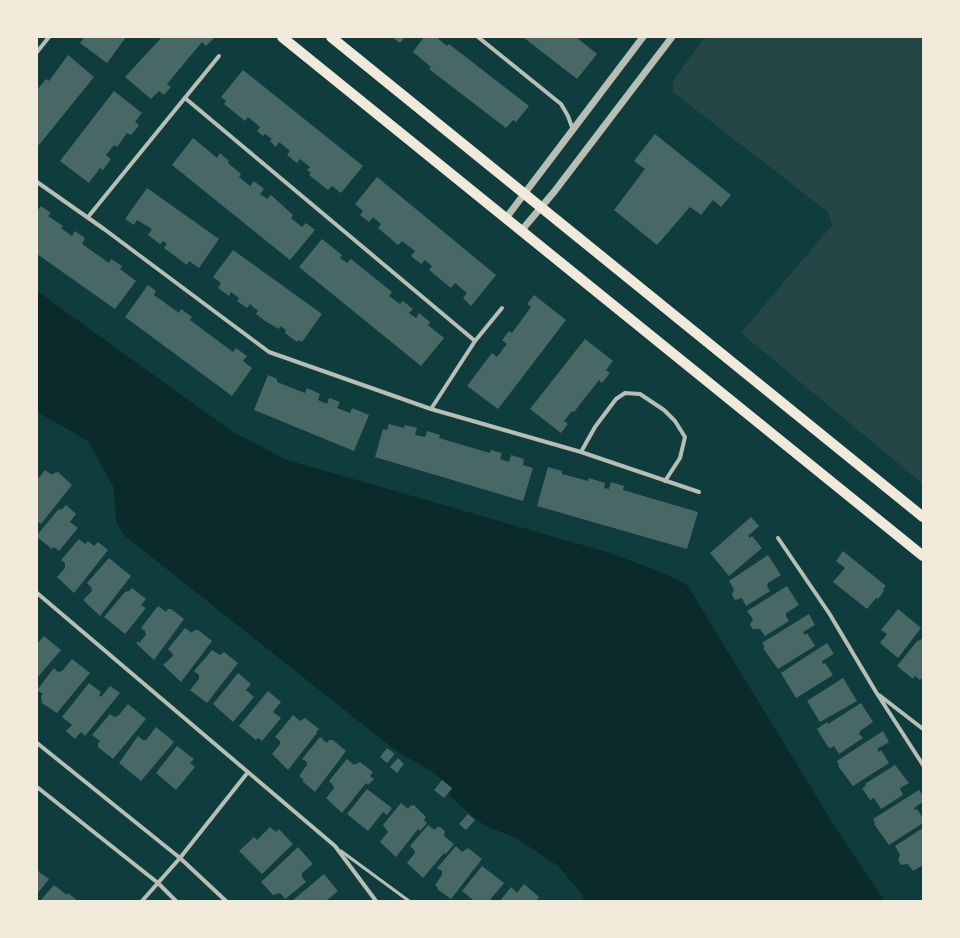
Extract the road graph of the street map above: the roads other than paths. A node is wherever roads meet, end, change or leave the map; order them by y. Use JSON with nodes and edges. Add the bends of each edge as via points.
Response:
{"nodes":[{"id":1,"x":49,"y":37,"type":"edge"},
{"id":2,"x":282,"y":37,"type":"edge"},
{"id":3,"x":330,"y":37,"type":"edge"},
{"id":4,"x":478,"y":37,"type":"edge"},
{"id":5,"x":643,"y":37,"type":"edge"},
{"id":6,"x":672,"y":37,"type":"edge"},
{"id":7,"x":37,"y":52,"type":"edge"},
{"id":8,"x":218,"y":56,"type":"dead end"},
{"id":9,"x":184,"y":98,"type":"junction"},
{"id":10,"x":574,"y":131,"type":"junction"},
{"id":11,"x":37,"y":182,"type":"edge"},
{"id":12,"x":525,"y":194,"type":"junction"},
{"id":13,"x":541,"y":207,"type":"junction"},
{"id":14,"x":88,"y":217,"type":"junction"},
{"id":15,"x":506,"y":218,"type":"junction"},
{"id":16,"x":521,"y":231,"type":"junction"},
{"id":17,"x":502,"y":308,"type":"dead end"},
{"id":18,"x":475,"y":341,"type":"junction"},
{"id":19,"x":431,"y":409,"type":"junction"},
{"id":20,"x":581,"y":452,"type":"junction"},
{"id":21,"x":665,"y":481,"type":"junction"},
{"id":22,"x":699,"y":492,"type":"dead end"},
{"id":23,"x":923,"y":517,"type":"edge"},
{"id":24,"x":778,"y":538,"type":"dead end"},
{"id":25,"x":923,"y":556,"type":"edge"},
{"id":26,"x":37,"y":593,"type":"edge"},
{"id":27,"x":876,"y":692,"type":"junction"},
{"id":28,"x":923,"y":729,"type":"edge"},
{"id":29,"x":37,"y":743,"type":"edge"},
{"id":30,"x":923,"y":765,"type":"edge"},
{"id":31,"x":248,"y":772,"type":"junction"},
{"id":32,"x":37,"y":787,"type":"edge"},
{"id":33,"x":339,"y":850,"type":"junction"},
{"id":34,"x":180,"y":858,"type":"junction"},
{"id":35,"x":158,"y":884,"type":"junction"},
{"id":36,"x":142,"y":901,"type":"edge"},
{"id":37,"x":176,"y":901,"type":"edge"},
{"id":38,"x":226,"y":901,"type":"edge"},
{"id":39,"x":376,"y":901,"type":"edge"},
{"id":40,"x":409,"y":901,"type":"edge"}],
"edges":[{"from":1,"to":7,"type":"street"},
{"from":2,"to":15,"type":"main road"},
{"from":3,"to":12,"type":"main road"},
{"from":4,"to":10,"type":"street","via":[[558,102],[565,109]]},
{"from":5,"to":10,"type":"street"},
{"from":6,"to":13,"type":"street"},
{"from":8,"to":9,"type":"street"},
{"from":9,"to":14,"type":"street"},
{"from":9,"to":18,"type":"street"},
{"from":10,"to":12,"type":"street"},
{"from":11,"to":14,"type":"street"},
{"from":12,"to":13,"type":"main road"},
{"from":12,"to":15,"type":"street"},
{"from":13,"to":16,"type":"street"},
{"from":13,"to":23,"type":"main road"},
{"from":14,"to":19,"type":"street","via":[[269,352]]},
{"from":15,"to":16,"type":"main road"},
{"from":16,"to":25,"type":"main road"},
{"from":17,"to":18,"type":"street"},
{"from":18,"to":19,"type":"street"},
{"from":19,"to":20,"type":"street"},
{"from":20,"to":21,"type":"street"},
{"from":20,"to":21,"type":"street","via":[[595,427],[616,399],[625,393],[640,394],[664,410],[685,437],[680,458]]},
{"from":21,"to":22,"type":"street"},
{"from":24,"to":27,"type":"street","via":[[829,614]]},
{"from":26,"to":31,"type":"street"},
{"from":27,"to":28,"type":"street"},
{"from":27,"to":30,"type":"street"},
{"from":29,"to":34,"type":"street"},
{"from":31,"to":33,"type":"street"},
{"from":31,"to":34,"type":"street"},
{"from":32,"to":35,"type":"street"},
{"from":33,"to":39,"type":"street"},
{"from":33,"to":40,"type":"lane"},
{"from":34,"to":35,"type":"street"},
{"from":34,"to":38,"type":"street"},
{"from":35,"to":36,"type":"street"},
{"from":35,"to":37,"type":"street"}]}
